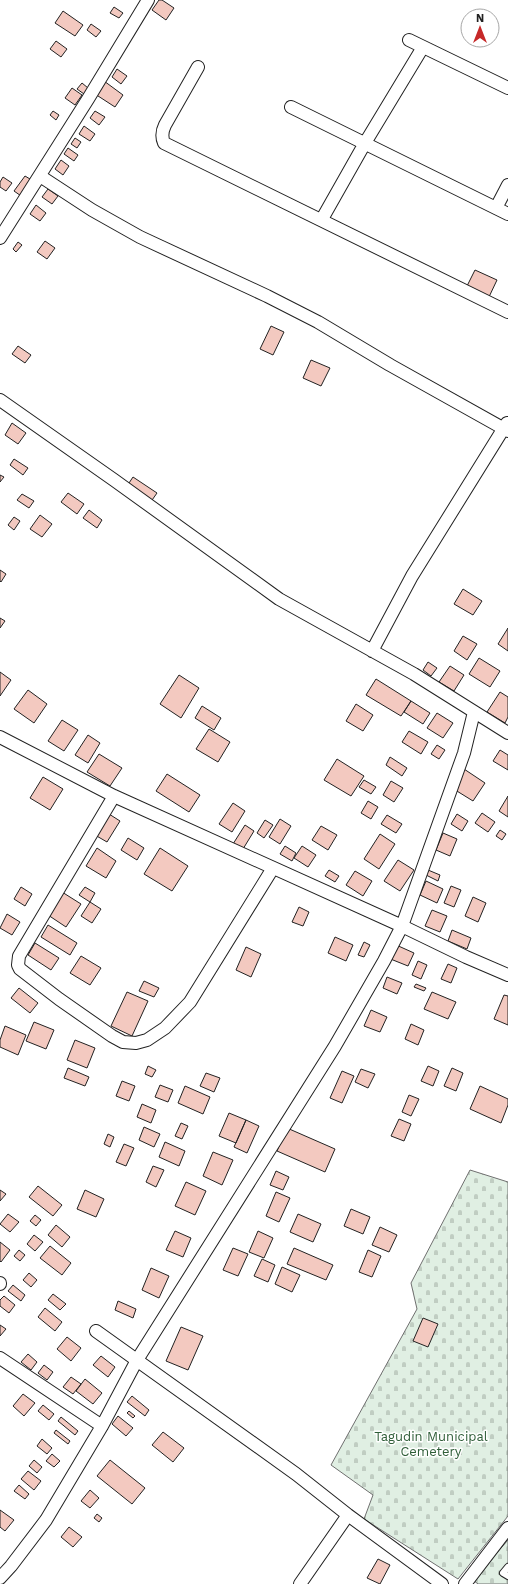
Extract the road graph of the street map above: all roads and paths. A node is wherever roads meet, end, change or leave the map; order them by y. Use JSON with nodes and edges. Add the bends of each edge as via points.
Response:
{"nodes":[{"id":1,"x":148,"y":0,"type":"edge"},
{"id":2,"x":409,"y":40,"type":"dead end"},
{"id":3,"x":423,"y":47,"type":"junction"},
{"id":4,"x":198,"y":67,"type":"dead end"},
{"id":5,"x":508,"y":88,"type":"edge"},
{"id":6,"x":291,"y":107,"type":"dead end"},
{"id":7,"x":365,"y":143,"type":"junction"},
{"id":8,"x":40,"y":176,"type":"junction"},
{"id":9,"x":508,"y":185,"type":"edge"},
{"id":10,"x":496,"y":208,"type":"junction"},
{"id":11,"x":508,"y":214,"type":"edge"},
{"id":12,"x":322,"y":219,"type":"junction"},
{"id":13,"x":0,"y":238,"type":"edge"},
{"id":14,"x":508,"y":312,"type":"edge"},
{"id":15,"x":0,"y":400,"type":"edge"},
{"id":16,"x":507,"y":427,"type":"edge"},
{"id":17,"x":372,"y":651,"type":"junction"},
{"id":18,"x":474,"y":712,"type":"junction"},
{"id":19,"x":508,"y":733,"type":"edge"},
{"id":20,"x":0,"y":737,"type":"edge"},
{"id":21,"x":114,"y":796,"type":"junction"},
{"id":22,"x":273,"y":868,"type":"junction"},
{"id":23,"x":402,"y":926,"type":"junction"},
{"id":24,"x":508,"y":975,"type":"edge"},
{"id":25,"x":96,"y":1330,"type":"dead end"},
{"id":26,"x":0,"y":1358,"type":"edge"},
{"id":27,"x":137,"y":1360,"type":"junction"},
{"id":28,"x":102,"y":1426,"type":"junction"},
{"id":29,"x":348,"y":1515,"type":"junction"},
{"id":30,"x":508,"y":1528,"type":"edge"},
{"id":31,"x":508,"y":1567,"type":"edge"},
{"id":32,"x":508,"y":1576,"type":"edge"},
{"id":33,"x":0,"y":1578,"type":"edge"},
{"id":34,"x":300,"y":1584,"type":"edge"},
{"id":35,"x":442,"y":1584,"type":"edge"},
{"id":36,"x":465,"y":1584,"type":"edge"}],
"edges":[{"from":1,"to":8,"type":"street"},
{"from":2,"to":3,"type":"street"},
{"from":3,"to":5,"type":"street"},
{"from":3,"to":7,"type":"street"},
{"from":4,"to":12,"type":"street","via":[[165,125],[162,132],[164,143]]},
{"from":6,"to":7,"type":"street"},
{"from":7,"to":10,"type":"street"},
{"from":7,"to":12,"type":"street"},
{"from":8,"to":13,"type":"street"},
{"from":8,"to":16,"type":"street","via":[[133,233],[318,322],[390,366]]},
{"from":9,"to":10,"type":"street"},
{"from":10,"to":11,"type":"street"},
{"from":12,"to":14,"type":"street"},
{"from":15,"to":17,"type":"street","via":[[279,599]]},
{"from":16,"to":17,"type":"street","via":[[412,576]]},
{"from":17,"to":18,"type":"street"},
{"from":18,"to":19,"type":"street"},
{"from":18,"to":23,"type":"street","via":[[464,752]]},
{"from":20,"to":21,"type":"street"},
{"from":21,"to":22,"type":"street"},
{"from":21,"to":22,"type":"street","via":[[19,956],[18,965],[59,999],[123,1042],[136,1043],[147,1040],[165,1028],[190,1002]]},
{"from":22,"to":23,"type":"street"},
{"from":23,"to":24,"type":"street"},
{"from":23,"to":27,"type":"street","via":[[335,1046]]},
{"from":25,"to":27,"type":"street"},
{"from":26,"to":28,"type":"street"},
{"from":27,"to":28,"type":"street"},
{"from":27,"to":29,"type":"street","via":[[296,1474]]},
{"from":28,"to":33,"type":"street","via":[[46,1520]]},
{"from":29,"to":34,"type":"street"},
{"from":29,"to":35,"type":"street"},
{"from":30,"to":36,"type":"street"},
{"from":31,"to":32,"type":"lane","via":[[503,1573]]}]}
